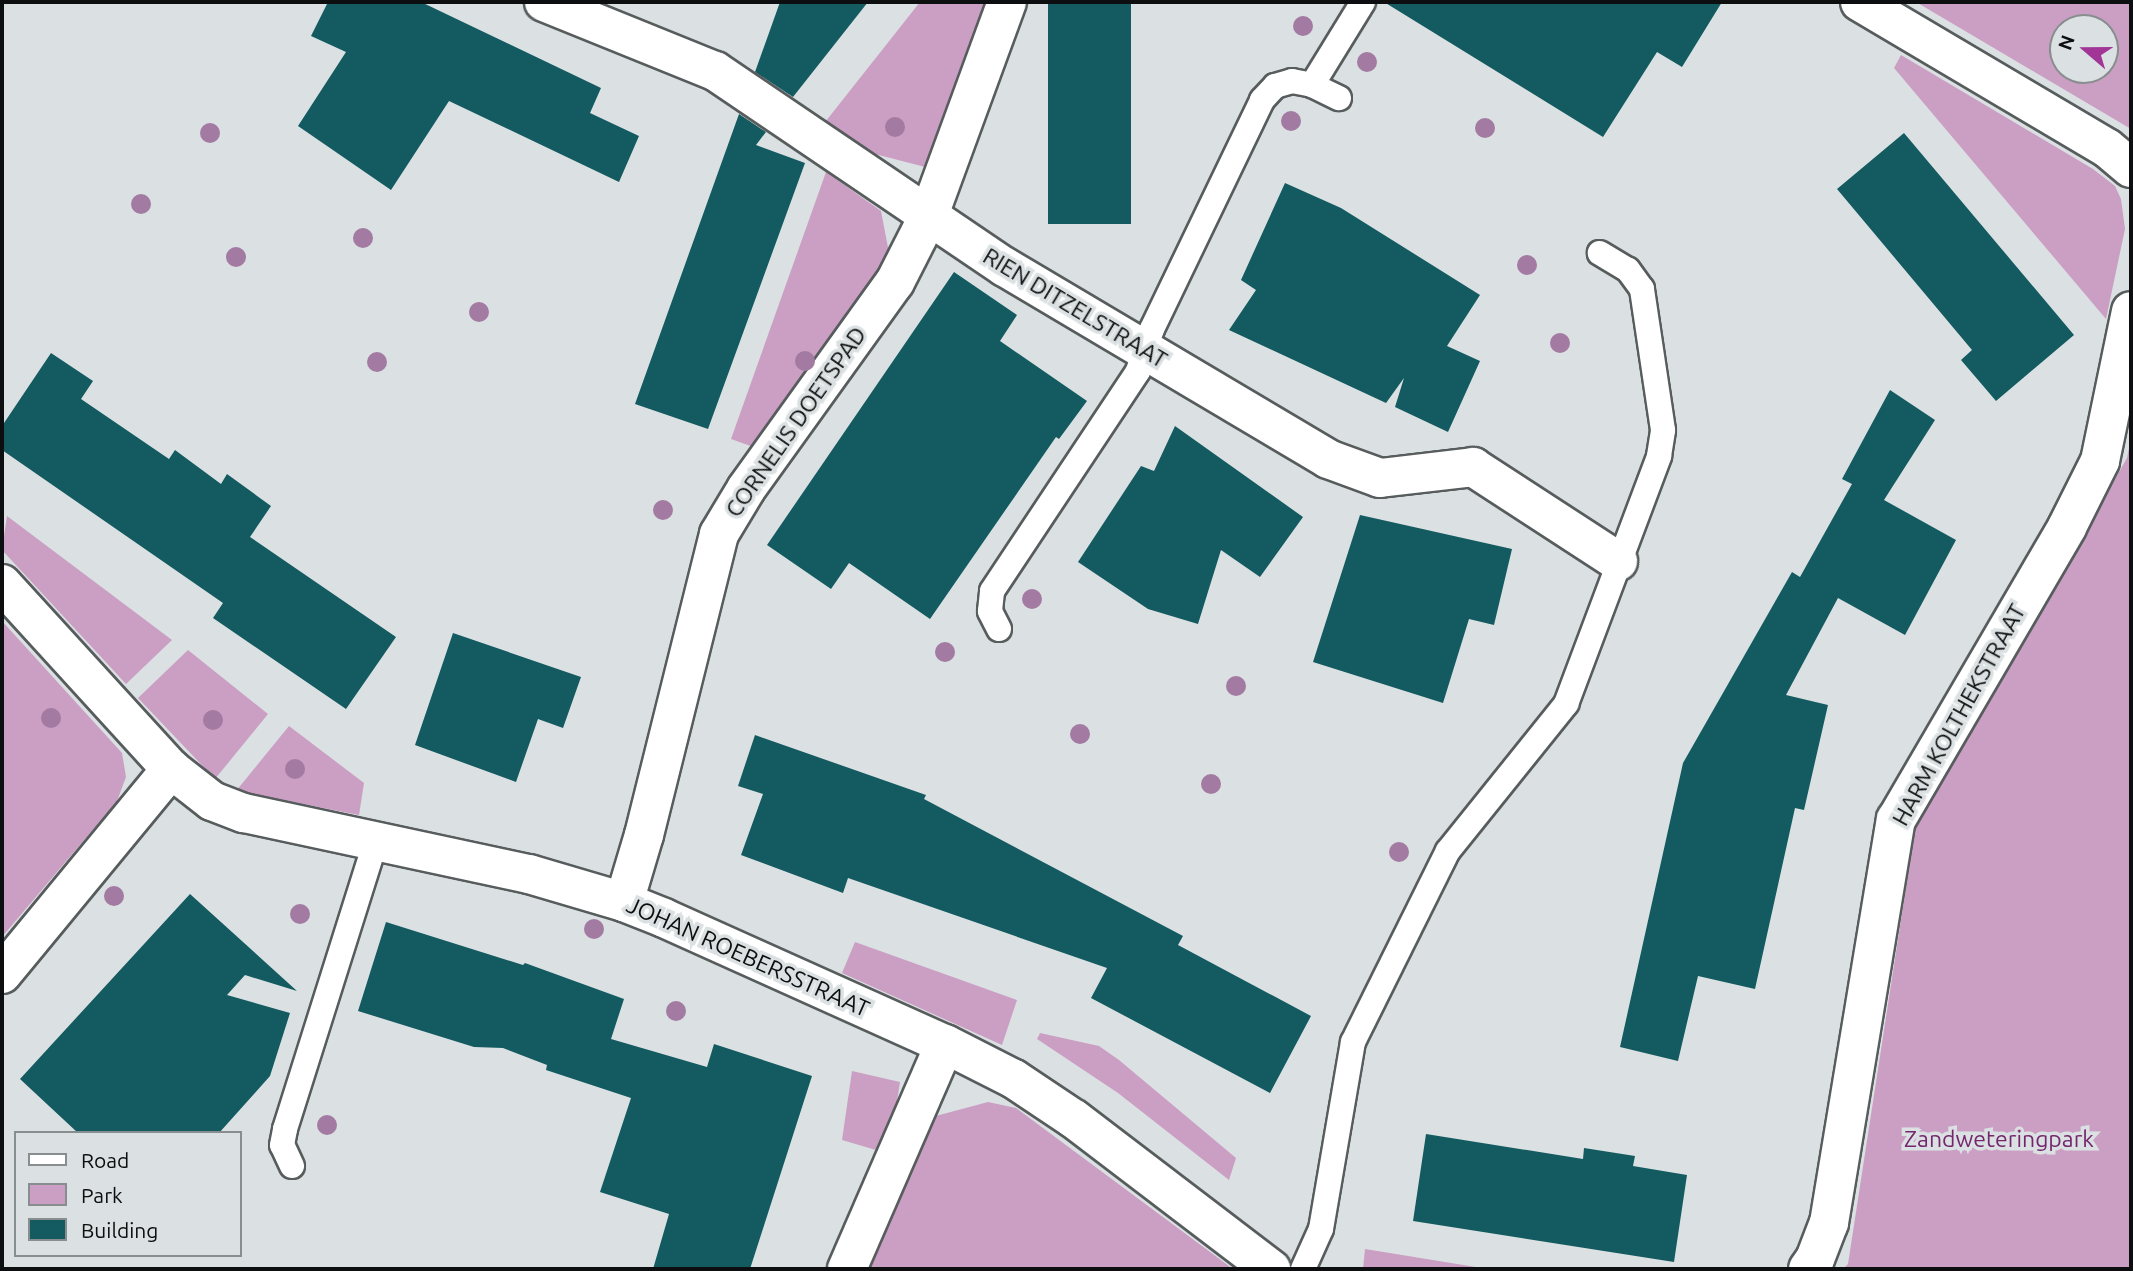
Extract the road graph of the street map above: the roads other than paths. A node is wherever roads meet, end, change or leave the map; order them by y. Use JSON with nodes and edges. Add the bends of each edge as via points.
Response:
{"nodes":[{"id":1,"x":544,"y":2,"type":"edge"},
{"id":2,"x":1007,"y":2,"type":"edge"},
{"id":3,"x":1363,"y":2,"type":"edge"},
{"id":4,"x":1860,"y":2,"type":"edge"},
{"id":5,"x":1312,"y":85,"type":"junction"},
{"id":6,"x":1339,"y":98,"type":"dead end"},
{"id":7,"x":2131,"y":168,"type":"edge"},
{"id":8,"x":929,"y":215,"type":"junction"},
{"id":9,"x":1600,"y":253,"type":"dead end"},
{"id":10,"x":2128,"y":326,"type":"edge"},
{"id":11,"x":1146,"y":351,"type":"junction"},
{"id":12,"x":1618,"y":561,"type":"junction"},
{"id":13,"x":2,"y":584,"type":"edge"},
{"id":14,"x":999,"y":629,"type":"dead end"},
{"id":15,"x":171,"y":769,"type":"junction"},
{"id":16,"x":376,"y":841,"type":"junction"},
{"id":17,"x":624,"y":902,"type":"junction"},
{"id":18,"x":2,"y":974,"type":"edge"},
{"id":19,"x":945,"y":1044,"type":"junction"},
{"id":20,"x":292,"y":1166,"type":"dead end"},
{"id":21,"x":847,"y":1269,"type":"edge"},
{"id":22,"x":1271,"y":1269,"type":"edge"},
{"id":23,"x":1303,"y":1269,"type":"edge"},
{"id":24,"x":1808,"y":1269,"type":"edge"}],
"edges":[{"from":1,"to":8,"type":"street","name":"RIEN DITZELSTRAAT","via":[[715,71]]},
{"from":2,"to":8,"type":"street","name":"CORNELIS DOETSPAD"},
{"from":3,"to":5,"type":"lane"},
{"from":4,"to":7,"type":"street","via":[[2107,148]]},
{"from":5,"to":6,"type":"lane"},
{"from":5,"to":11,"type":"lane","via":[[1285,82],[1262,100]]},
{"from":8,"to":11,"type":"street","name":"RIEN DITZELSTRAAT","via":[[1005,267]]},
{"from":8,"to":17,"type":"street","name":"CORNELIS DOETSPAD","via":[[895,282],[746,489],[719,534]]},
{"from":9,"to":12,"type":"lane","via":[[1628,270],[1642,289],[1663,430],[1659,456]]},
{"from":10,"to":24,"type":"street","name":"HARM KOLTHEKSTRAAT","via":[[2100,461],[2067,527],[1896,820],[1829,1223]]},
{"from":11,"to":12,"type":"street","name":"RIEN DITZELSTRAAT","via":[[1328,458],[1380,478],[1473,467]]},
{"from":11,"to":14,"type":"lane","via":[[1138,371],[992,591],[990,611]]},
{"from":12,"to":23,"type":"lane","via":[[1566,704],[1448,852],[1353,1042],[1323,1217]]},
{"from":13,"to":15,"type":"street","name":"JOHAN ROEBERSSTRAAT"},
{"from":15,"to":16,"type":"street","name":"JOHAN ROEBERSSTRAAT","via":[[197,792],[233,810]]},
{"from":15,"to":18,"type":"street"},
{"from":16,"to":17,"type":"street","name":"JOHAN ROEBERSSTRAAT","via":[[529,874]]},
{"from":16,"to":20,"type":"lane","via":[[285,1129],[282,1145]]},
{"from":17,"to":19,"type":"street","name":"JOHAN ROEBERSSTRAAT"},
{"from":19,"to":21,"type":"street"},
{"from":19,"to":22,"type":"street","name":"JOHAN ROEBERSSTRAAT","via":[[1042,1096]]}]}
